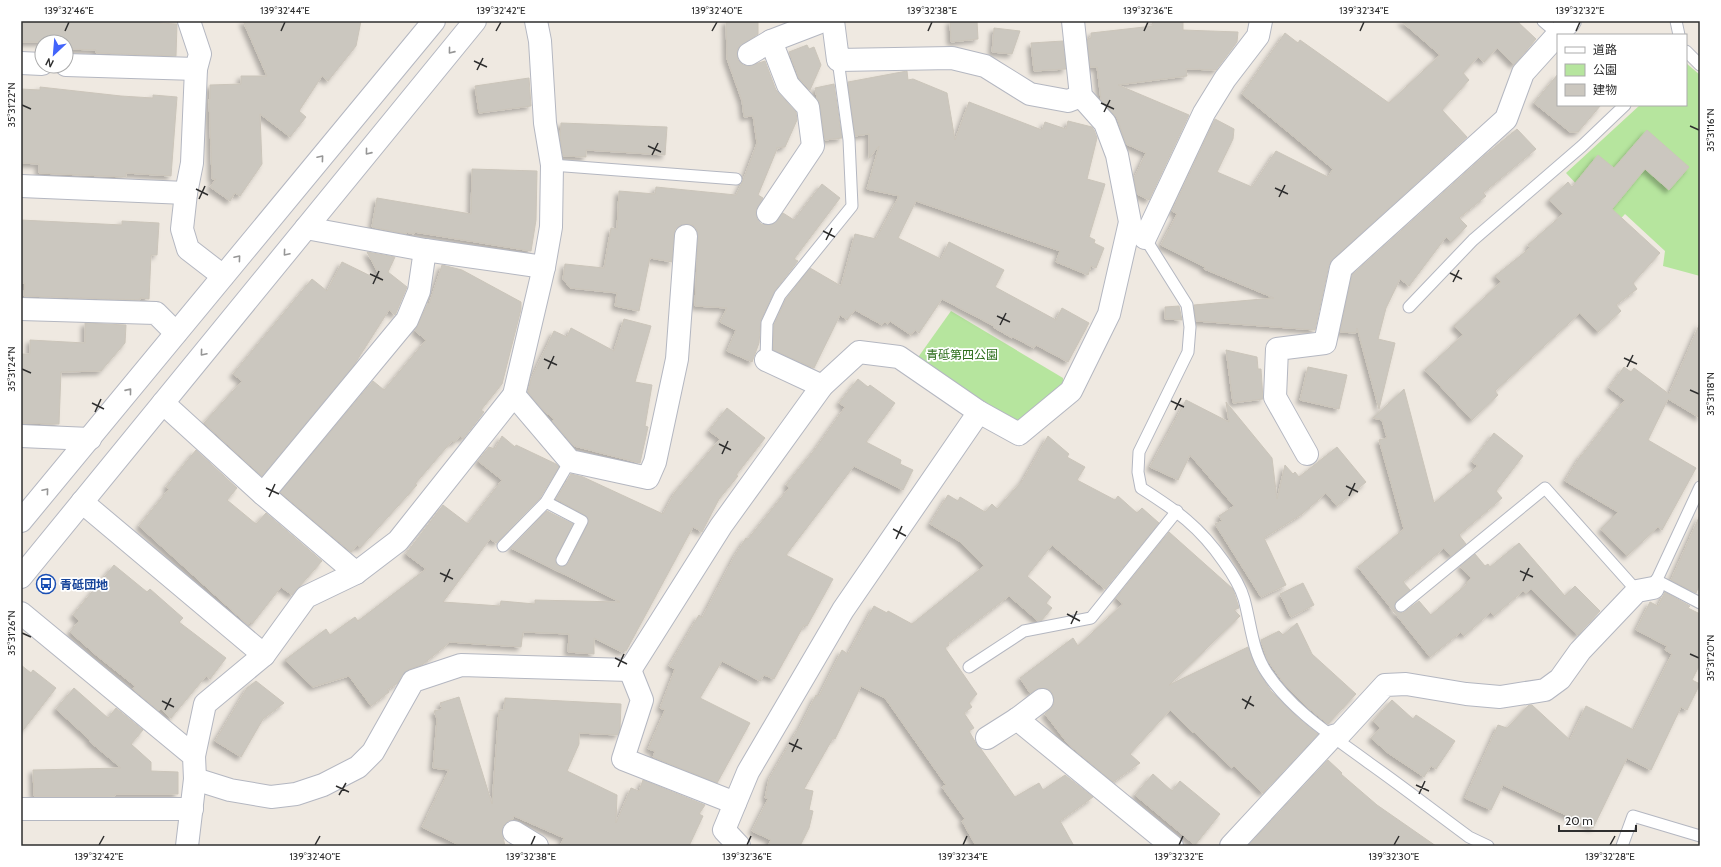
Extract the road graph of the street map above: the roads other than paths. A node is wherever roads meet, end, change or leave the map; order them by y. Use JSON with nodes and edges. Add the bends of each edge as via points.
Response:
{"nodes":[{"id":1,"x":189,"y":21,"type":"edge"},
{"id":2,"x":434,"y":21,"type":"edge"},
{"id":3,"x":475,"y":21,"type":"edge"},
{"id":4,"x":536,"y":21,"type":"edge"},
{"id":5,"x":823,"y":21,"type":"edge"},
{"id":6,"x":833,"y":21,"type":"edge"},
{"id":7,"x":1073,"y":21,"type":"edge"},
{"id":8,"x":1261,"y":21,"type":"edge"},
{"id":9,"x":1676,"y":21,"type":"edge"},
{"id":10,"x":1557,"y":25,"type":"edge"},
{"id":11,"x":1680,"y":34,"type":"edge"},
{"id":12,"x":771,"y":41,"type":"junction"},
{"id":13,"x":1687,"y":52,"type":"edge"},
{"id":14,"x":749,"y":54,"type":"dead end"},
{"id":15,"x":838,"y":60,"type":"junction"},
{"id":16,"x":21,"y":63,"type":"edge"},
{"id":17,"x":34,"y":64,"type":"edge"},
{"id":18,"x":74,"y":65,"type":"edge"},
{"id":19,"x":1700,"y":65,"type":"edge"},
{"id":20,"x":196,"y":69,"type":"junction"},
{"id":21,"x":1081,"y":96,"type":"junction"},
{"id":22,"x":1624,"y":106,"type":"edge"},
{"id":23,"x":552,"y":166,"type":"junction"},
{"id":24,"x":736,"y":179,"type":"dead end"},
{"id":25,"x":21,"y":186,"type":"edge"},
{"id":26,"x":186,"y":194,"type":"junction"},
{"id":27,"x":768,"y":213,"type":"dead end"},
{"id":28,"x":1130,"y":222,"type":"junction"},
{"id":29,"x":306,"y":228,"type":"junction"},
{"id":30,"x":686,"y":236,"type":"dead end"},
{"id":31,"x":1145,"y":238,"type":"junction"},
{"id":32,"x":426,"y":250,"type":"junction"},
{"id":33,"x":544,"y":267,"type":"junction"},
{"id":34,"x":223,"y":276,"type":"junction"},
{"id":35,"x":1409,"y":307,"type":"dead end"},
{"id":36,"x":21,"y":309,"type":"edge"},
{"id":37,"x":176,"y":332,"type":"junction"},
{"id":38,"x":766,"y":360,"type":"joint"},
{"id":39,"x":822,"y":386,"type":"junction"},
{"id":40,"x":514,"y":396,"type":"junction"},
{"id":41,"x":162,"y":403,"type":"junction"},
{"id":42,"x":979,"y":412,"type":"junction"},
{"id":43,"x":21,"y":436,"type":"edge"},
{"id":44,"x":90,"y":439,"type":"junction"},
{"id":45,"x":1307,"y":454,"type":"dead end"},
{"id":46,"x":570,"y":461,"type":"junction"},
{"id":47,"x":1700,"y":487,"type":"edge"},
{"id":48,"x":263,"y":494,"type":"junction"},
{"id":49,"x":82,"y":502,"type":"junction"},
{"id":50,"x":546,"y":502,"type":"junction"},
{"id":51,"x":1177,"y":511,"type":"junction"},
{"id":52,"x":21,"y":521,"type":"edge"},
{"id":53,"x":504,"y":546,"type":"dead end"},
{"id":54,"x":562,"y":560,"type":"dead end"},
{"id":55,"x":356,"y":573,"type":"junction"},
{"id":56,"x":21,"y":577,"type":"edge"},
{"id":57,"x":1649,"y":586,"type":"junction"},
{"id":58,"x":1700,"y":603,"type":"edge"},
{"id":59,"x":1401,"y":606,"type":"dead end"},
{"id":60,"x":21,"y":613,"type":"edge"},
{"id":61,"x":264,"y":655,"type":"junction"},
{"id":62,"x":969,"y":667,"type":"dead end"},
{"id":63,"x":630,"y":670,"type":"junction"},
{"id":64,"x":1042,"y":700,"type":"dead end"},
{"id":65,"x":1017,"y":719,"type":"junction"},
{"id":66,"x":1332,"y":736,"type":"junction"},
{"id":67,"x":987,"y":738,"type":"dead end"},
{"id":68,"x":194,"y":756,"type":"junction"},
{"id":69,"x":195,"y":779,"type":"junction"},
{"id":70,"x":735,"y":803,"type":"junction"},
{"id":71,"x":21,"y":809,"type":"edge"},
{"id":72,"x":192,"y":810,"type":"junction"},
{"id":73,"x":514,"y":832,"type":"dead end"},
{"id":74,"x":1700,"y":836,"type":"edge"},
{"id":75,"x":1466,"y":841,"type":"edge"},
{"id":76,"x":187,"y":846,"type":"edge"},
{"id":77,"x":537,"y":846,"type":"edge"},
{"id":78,"x":739,"y":846,"type":"edge"},
{"id":79,"x":1172,"y":846,"type":"edge"},
{"id":80,"x":1231,"y":846,"type":"edge"},
{"id":81,"x":1488,"y":846,"type":"edge"},
{"id":82,"x":1622,"y":846,"type":"edge"}],
"edges":[{"from":1,"to":20,"type":"street","via":[[200,54]]},
{"from":34,"to":2,"type":"street","one_way":true},
{"from":3,"to":29,"type":"street","one_way":true},
{"from":4,"to":23,"type":"street","via":[[540,41],[545,123]]},
{"from":5,"to":12,"type":"street"},
{"from":6,"to":15,"type":"street"},
{"from":7,"to":21,"type":"street"},
{"from":8,"to":31,"type":"street","via":[[1258,36],[1225,79],[1204,113]]},
{"from":9,"to":11,"type":"lane"},
{"from":10,"to":45,"type":"street","via":[[1523,73],[1506,118],[1341,268],[1325,343],[1276,349],[1274,397]]},
{"from":12,"to":14,"type":"street"},
{"from":12,"to":27,"type":"street","via":[[788,84],[808,107],[813,146]]},
{"from":13,"to":19,"type":"lane"},
{"from":15,"to":21,"type":"street","via":[[952,58],[985,66],[1030,94],[1068,101]]},
{"from":15,"to":38,"type":"lane","via":[[849,140],[852,206],[780,295],[767,323]]},
{"from":16,"to":17,"type":"street"},
{"from":18,"to":20,"type":"street"},
{"from":20,"to":26,"type":"street","via":[[192,163]]},
{"from":21,"to":28,"type":"street","via":[[1105,123],[1118,155]]},
{"from":22,"to":35,"type":"lane","via":[[1582,146],[1473,240]]},
{"from":23,"to":24,"type":"lane"},
{"from":23,"to":33,"type":"street","via":[[551,227]]},
{"from":25,"to":26,"type":"street"},
{"from":26,"to":34,"type":"street","via":[[182,229],[188,249]]},
{"from":28,"to":31,"type":"lane"},
{"from":28,"to":42,"type":"street","via":[[1109,314],[1071,391],[1019,434]]},
{"from":29,"to":32,"type":"street"},
{"from":29,"to":41,"type":"street","one_way":true},
{"from":30,"to":46,"type":"street","via":[[677,359],[655,462],[648,478]]},
{"from":31,"to":51,"type":"lane","via":[[1187,305],[1190,327],[1188,352],[1139,452],[1138,472],[1141,488]]},
{"from":32,"to":33,"type":"street"},
{"from":32,"to":48,"type":"street","via":[[419,291],[407,320]]},
{"from":33,"to":40,"type":"street"},
{"from":34,"to":37,"type":"street"},
{"from":36,"to":37,"type":"street","via":[[156,313]]},
{"from":44,"to":37,"type":"street","one_way":true},
{"from":38,"to":39,"type":"street"},
{"from":39,"to":42,"type":"street","via":[[859,352],[899,358]]},
{"from":39,"to":63,"type":"street","via":[[720,526]]},
{"from":40,"to":46,"type":"street"},
{"from":40,"to":55,"type":"street","via":[[398,541]]},
{"from":41,"to":48,"type":"street"},
{"from":41,"to":49,"type":"street"},
{"from":42,"to":70,"type":"street","via":[[843,610],[748,772]]},
{"from":43,"to":44,"type":"street"},
{"from":52,"to":44,"type":"street","one_way":true},
{"from":46,"to":50,"type":"lane"},
{"from":47,"to":57,"type":"lane"},
{"from":48,"to":55,"type":"street"},
{"from":49,"to":56,"type":"street"},
{"from":49,"to":61,"type":"street"},
{"from":50,"to":53,"type":"lane"},
{"from":50,"to":54,"type":"lane","via":[[582,521]]},
{"from":51,"to":62,"type":"lane","via":[[1091,618],[1024,631]]},
{"from":51,"to":66,"type":"lane","via":[[1208,539],[1235,577],[1244,598],[1254,644],[1267,673],[1289,700]]},
{"from":55,"to":61,"type":"street","via":[[306,597]]},
{"from":57,"to":58,"type":"lane"},
{"from":57,"to":59,"type":"lane","via":[[1545,488]]},
{"from":57,"to":66,"type":"street","via":[[1580,651],[1560,680],[1545,690],[1500,696],[1466,694],[1406,684],[1386,685],[1340,734]]},
{"from":60,"to":68,"type":"street"},
{"from":61,"to":68,"type":"street","via":[[205,704]]},
{"from":63,"to":69,"type":"street","via":[[462,665],[414,680],[373,752],[358,767],[323,785],[296,794],[271,797],[230,790]]},
{"from":63,"to":70,"type":"street","via":[[642,700],[623,759]]},
{"from":64,"to":65,"type":"street"},
{"from":65,"to":67,"type":"street"},
{"from":65,"to":79,"type":"street"},
{"from":66,"to":75,"type":"lane"},
{"from":66,"to":80,"type":"street"},
{"from":68,"to":69,"type":"street"},
{"from":69,"to":72,"type":"street"},
{"from":70,"to":78,"type":"street","via":[[724,830]]},
{"from":71,"to":72,"type":"street"},
{"from":72,"to":76,"type":"street"},
{"from":73,"to":77,"type":"street"},
{"from":74,"to":82,"type":"lane","via":[[1633,816]]},
{"from":75,"to":81,"type":"lane"}]}
